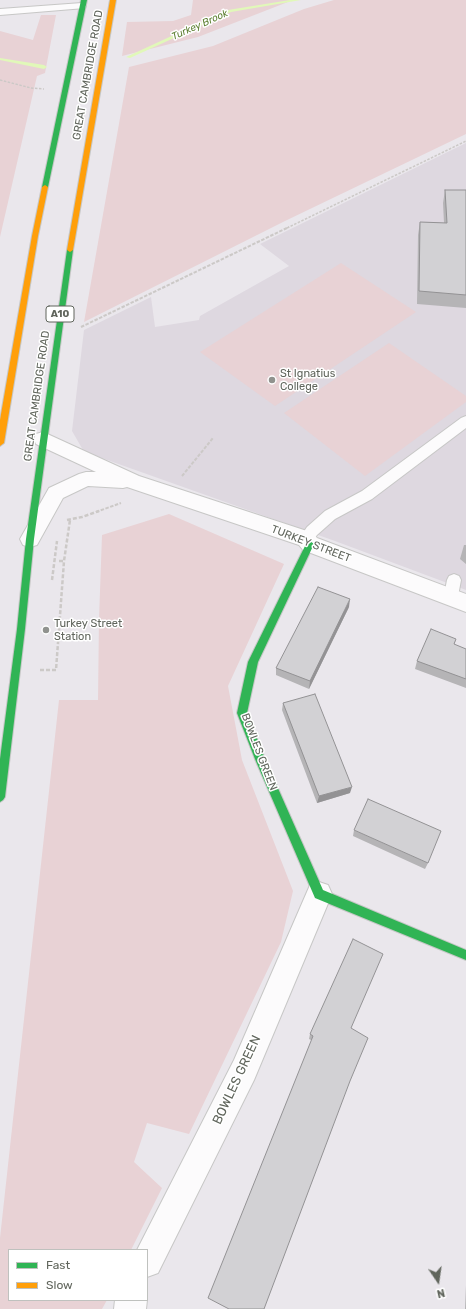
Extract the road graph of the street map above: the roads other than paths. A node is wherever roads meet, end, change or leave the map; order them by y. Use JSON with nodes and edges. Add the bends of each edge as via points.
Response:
{"nodes":[{"id":1,"x":114,"y":0,"type":"edge"},
{"id":2,"x":83,"y":3,"type":"edge"},
{"id":3,"x":0,"y":12,"type":"edge"},
{"id":4,"x":6,"y":370,"type":"edge"},
{"id":5,"x":466,"y":421,"type":"edge"},
{"id":6,"x":43,"y":439,"type":"junction"},
{"id":7,"x":0,"y":443,"type":"edge"},
{"id":8,"x":132,"y":481,"type":"junction"},
{"id":9,"x":30,"y":539,"type":"junction"},
{"id":10,"x":308,"y":542,"type":"junction"},
{"id":11,"x":457,"y":593,"type":"edge"},
{"id":12,"x":0,"y":797,"type":"edge"},
{"id":13,"x":319,"y":894,"type":"junction"},
{"id":14,"x":466,"y":955,"type":"edge"},
{"id":15,"x":148,"y":1260,"type":"edge"}],
"edges":[{"from":1,"to":6,"type":"main road","name":"GREAT CAMBRIDGE ROAD","number":"A10","via":[[72,236]]},
{"from":2,"to":3,"type":"lane"},
{"from":2,"to":4,"type":"main road","name":"GREAT CAMBRIDGE ROAD"},
{"from":4,"to":7,"type":"main road","name":"GREAT CAMBRIDGE ROAD"},
{"from":5,"to":10,"type":"lane","via":[[367,495],[330,515],[312,531]]},
{"from":6,"to":8,"type":"street","name":"TURKEY STREET"},
{"from":6,"to":9,"type":"main road","name":"GREAT CAMBRIDGE ROAD","number":"A10"},
{"from":8,"to":9,"type":"street","name":"TURKEY STREET","via":[[86,479],[56,493]]},
{"from":8,"to":10,"type":"street","name":"TURKEY STREET"},
{"from":9,"to":12,"type":"main road","name":"GREAT CAMBRIDGE ROAD","number":"A10"},
{"from":10,"to":11,"type":"street","name":"TURKEY STREET"},
{"from":10,"to":13,"type":"main road","name":"BOWLES GREEN","via":[[254,662],[242,713]]},
{"from":13,"to":14,"type":"main road"},
{"from":13,"to":15,"type":"street","name":"BOWLES GREEN","via":[[244,1070]]}]}
